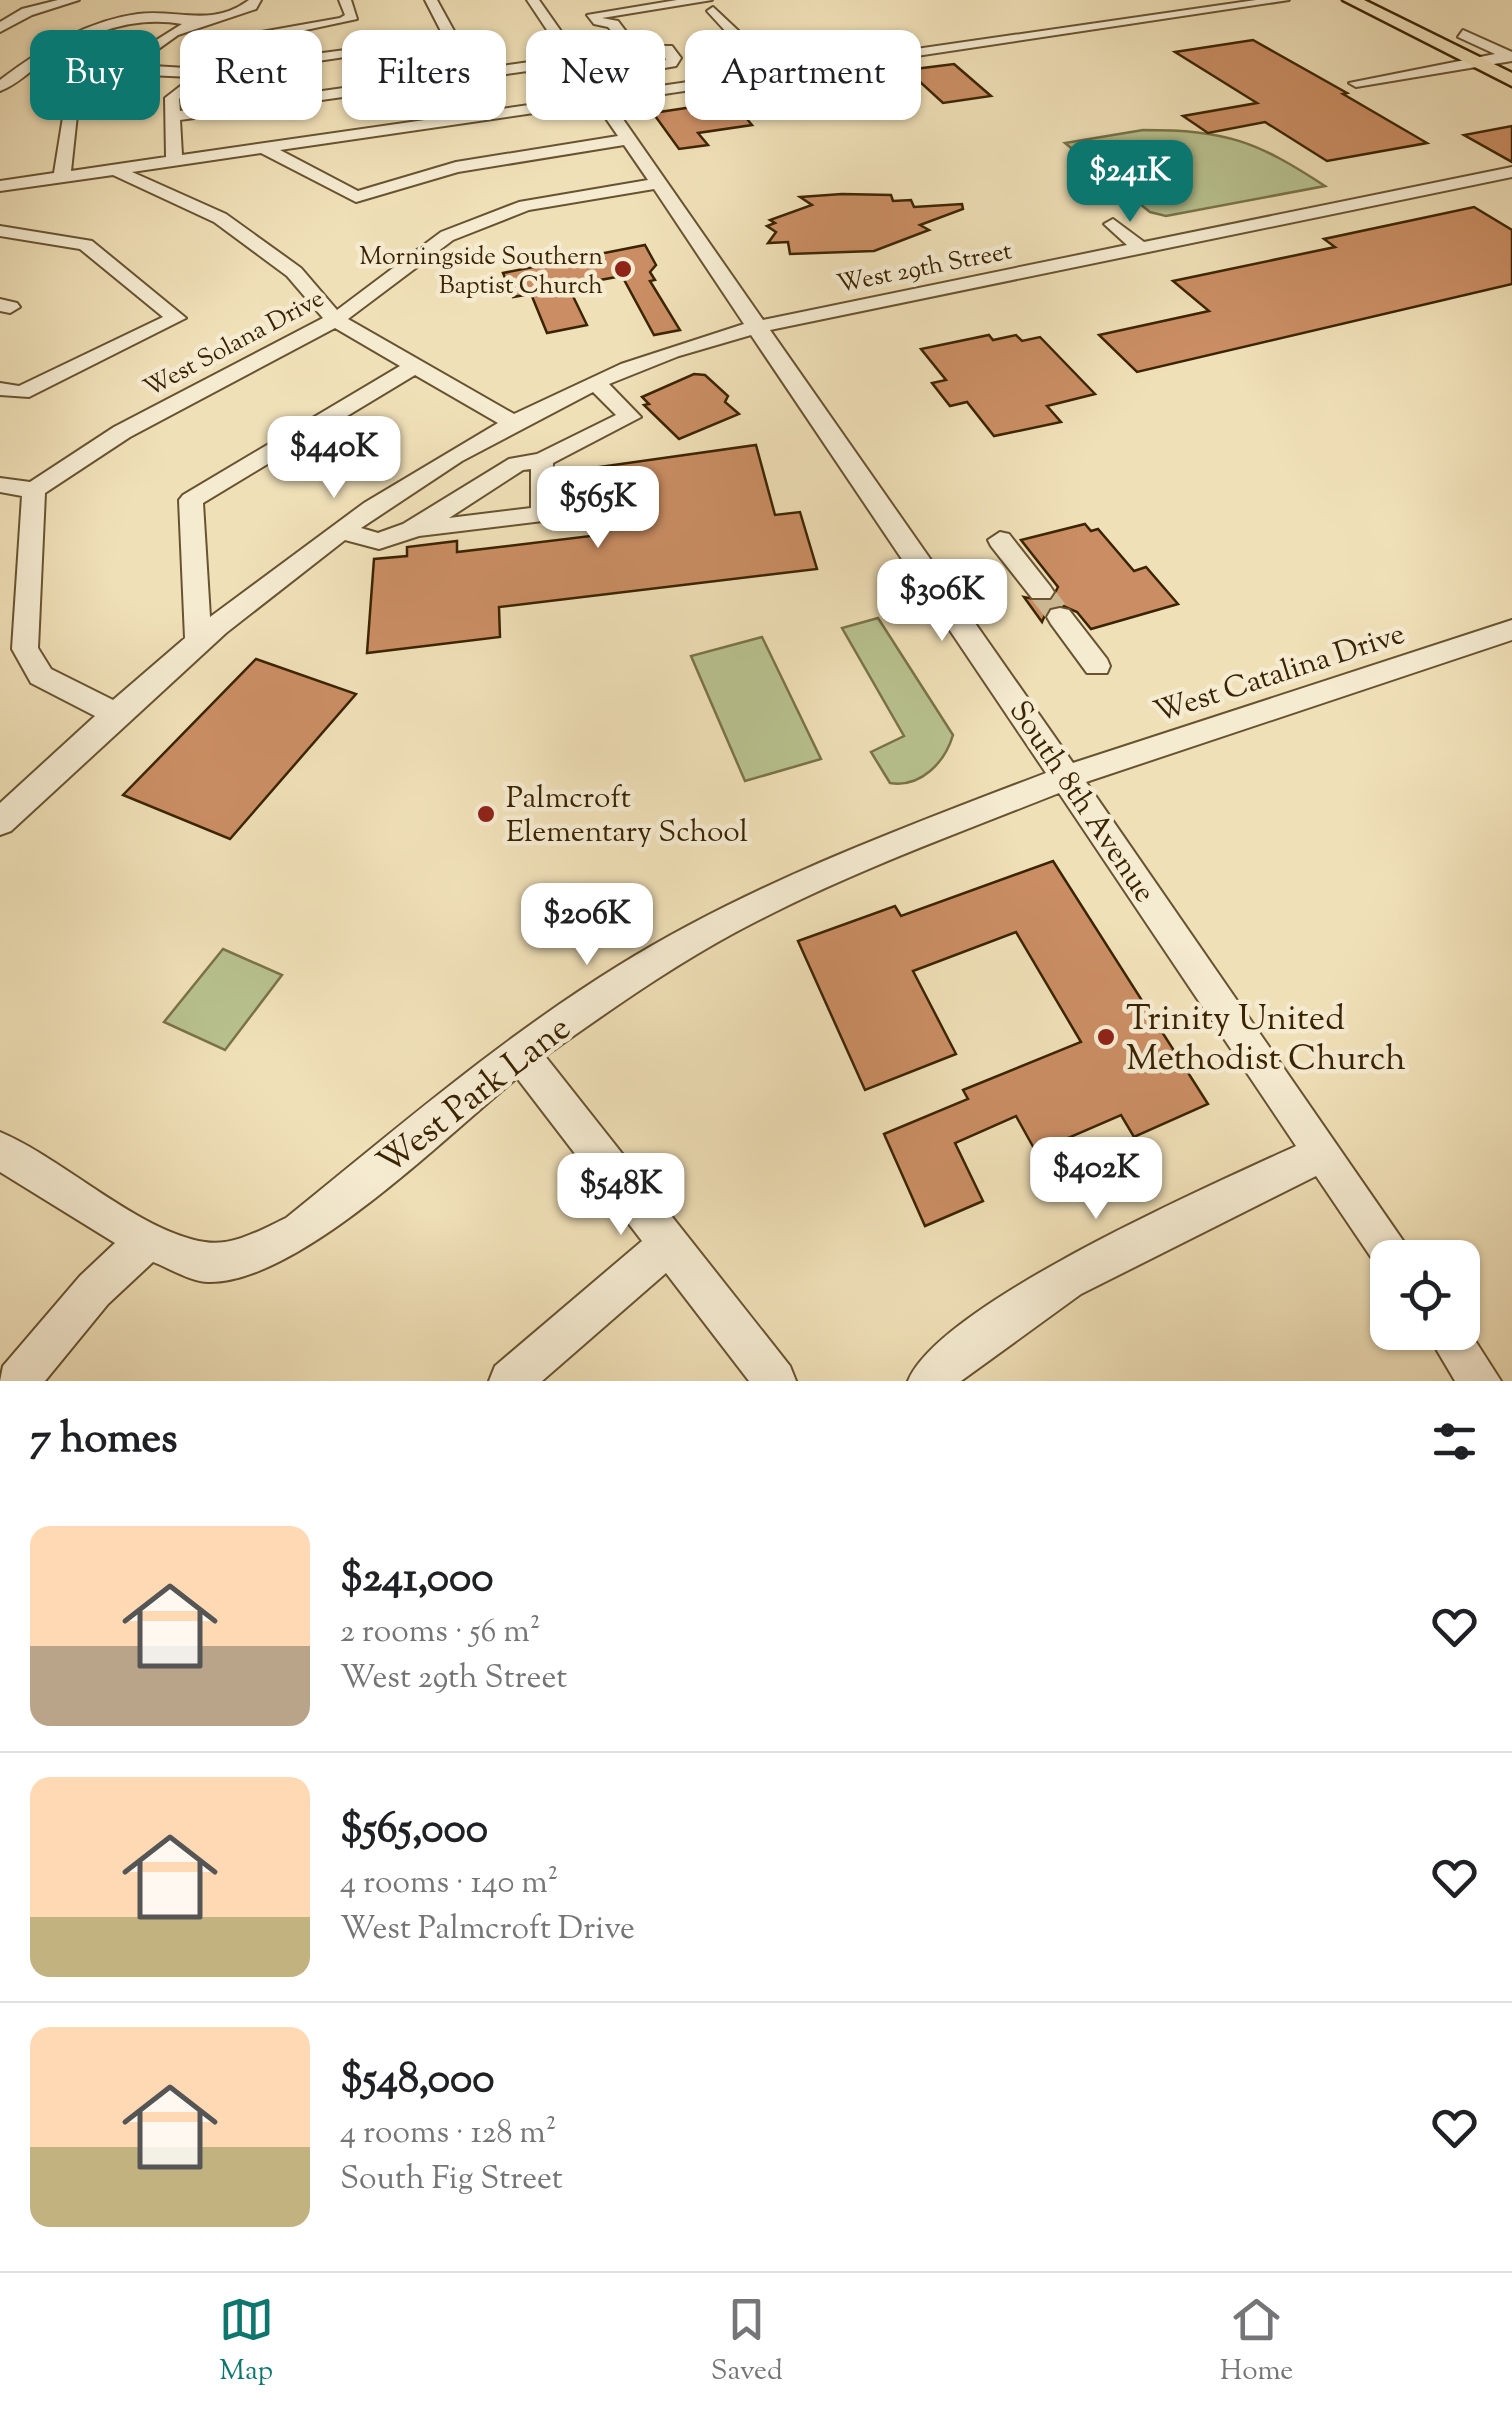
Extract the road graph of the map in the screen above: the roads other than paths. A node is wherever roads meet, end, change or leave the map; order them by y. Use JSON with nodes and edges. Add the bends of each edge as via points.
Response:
{"nodes":[{"id":1,"x":72,"y":0,"type":"edge"},
{"id":2,"x":256,"y":0,"type":"edge"},
{"id":3,"x":346,"y":0,"type":"edge"},
{"id":4,"x":430,"y":0,"type":"edge"},
{"id":5,"x":533,"y":0,"type":"edge"},
{"id":6,"x":624,"y":0,"type":"edge"},
{"id":7,"x":1279,"y":0,"type":"edge"},
{"id":8,"x":1350,"y":0,"type":"edge"},
{"id":9,"x":709,"y":6,"type":"edge"},
{"id":10,"x":592,"y":20,"type":"junction"},
{"id":11,"x":197,"y":24,"type":"junction"},
{"id":12,"x":0,"y":28,"type":"edge"},
{"id":13,"x":294,"y":30,"type":"edge"},
{"id":14,"x":562,"y":30,"type":"edge"},
{"id":15,"x":731,"y":30,"type":"edge"},
{"id":16,"x":1463,"y":34,"type":"dead end"},
{"id":17,"x":160,"y":42,"type":"edge"},
{"id":18,"x":921,"y":52,"type":"edge"},
{"id":19,"x":322,"y":57,"type":"edge"},
{"id":20,"x":1511,"y":57,"type":"edge"},
{"id":21,"x":1476,"y":62,"type":"junction"},
{"id":22,"x":674,"y":66,"type":"junction"},
{"id":23,"x":526,"y":67,"type":"edge"},
{"id":24,"x":685,"y":70,"type":"edge"},
{"id":25,"x":665,"y":80,"type":"edge"},
{"id":26,"x":1512,"y":80,"type":"edge"},
{"id":27,"x":1356,"y":83,"type":"dead end"},
{"id":28,"x":0,"y":87,"type":"edge"},
{"id":29,"x":180,"y":92,"type":"edge"},
{"id":30,"x":526,"y":109,"type":"edge"},
{"id":31,"x":172,"y":117,"type":"junction"},
{"id":32,"x":68,"y":120,"type":"edge"},
{"id":33,"x":615,"y":120,"type":"edge"},
{"id":34,"x":629,"y":140,"type":"junction"},
{"id":35,"x":264,"y":148,"type":"junction"},
{"id":36,"x":174,"y":161,"type":"junction"},
{"id":37,"x":117,"y":170,"type":"junction"},
{"id":38,"x":1512,"y":172,"type":"edge"},
{"id":39,"x":62,"y":178,"type":"junction"},
{"id":40,"x":660,"y":184,"type":"junction"},
{"id":41,"x":0,"y":186,"type":"edge"},
{"id":42,"x":1113,"y":224,"type":"dead end"},
{"id":43,"x":0,"y":232,"type":"edge"},
{"id":44,"x":1141,"y":248,"type":"junction"},
{"id":45,"x":335,"y":320,"type":"junction"},
{"id":46,"x":758,"y":326,"type":"junction"},
{"id":47,"x":414,"y":366,"type":"junction"},
{"id":48,"x":596,"y":382,"type":"junction"},
{"id":49,"x":0,"y":389,"type":"edge"},
{"id":50,"x":514,"y":423,"type":"junction"},
{"id":51,"x":542,"y":460,"type":"junction"},
{"id":52,"x":0,"y":485,"type":"edge"},
{"id":53,"x":34,"y":490,"type":"junction"},
{"id":54,"x":412,"y":530,"type":"junction"},
{"id":55,"x":340,"y":531,"type":"junction"},
{"id":56,"x":1000,"y":540,"type":"dead end"},
{"id":57,"x":1041,"y":592,"type":"tunnel mouth"},
{"id":58,"x":1060,"y":616,"type":"tunnel mouth"},
{"id":59,"x":1512,"y":630,"type":"edge"},
{"id":60,"x":198,"y":644,"type":"junction"},
{"id":61,"x":1097,"y":666,"type":"dead end"},
{"id":62,"x":114,"y":713,"type":"junction"},
{"id":63,"x":1067,"y":777,"type":"junction"},
{"id":64,"x":0,"y":822,"type":"edge"},
{"id":65,"x":520,"y":1053,"type":"junction"},
{"id":66,"x":0,"y":1150,"type":"edge"},
{"id":67,"x":1322,"y":1153,"type":"junction"},
{"id":68,"x":147,"y":1240,"type":"junction"},
{"id":69,"x":1382,"y":1240,"type":"edge"},
{"id":70,"x":669,"y":1244,"type":"junction"},
{"id":71,"x":1458,"y":1350,"type":"edge"},
{"id":72,"x":18,"y":1381,"type":"edge"},
{"id":73,"x":510,"y":1381,"type":"edge"},
{"id":74,"x":775,"y":1381,"type":"edge"},
{"id":75,"x":929,"y":1381,"type":"edge"},
{"id":76,"x":1480,"y":1381,"type":"edge"}],
"edges":[{"from":1,"to":12,"type":"street","via":[[27,12]]},
{"from":2,"to":11,"type":"street"},
{"from":3,"to":13,"type":"street","via":[[352,16],[344,21]]},
{"from":4,"to":19,"type":"street","via":[[452,40]]},
{"from":5,"to":14,"type":"street","name":"South 8th Avenue"},
{"from":6,"to":10,"type":"street","via":[[592,5]]},
{"from":7,"to":18,"type":"street"},
{"from":8,"to":21,"type":"main road"},
{"from":9,"to":10,"type":"street"},
{"from":9,"to":15,"type":"street"},
{"from":10,"to":22,"type":"street","via":[[613,24],[634,50],[667,49]]},
{"from":11,"to":17,"type":"street"},
{"from":11,"to":28,"type":"street","via":[[174,17],[92,26]]},
{"from":16,"to":20,"type":"street"},
{"from":20,"to":21,"type":"street"},
{"from":21,"to":26,"type":"main road"},
{"from":21,"to":27,"type":"street"},
{"from":22,"to":24,"type":"street"},
{"from":22,"to":25,"type":"street"},
{"from":23,"to":31,"type":"street"},
{"from":29,"to":31,"type":"street","via":[[172,98]]},
{"from":30,"to":35,"type":"street"},
{"from":31,"to":36,"type":"street"},
{"from":32,"to":39,"type":"street"},
{"from":33,"to":34,"type":"street","name":"South 8th Avenue"},
{"from":34,"to":35,"type":"street","via":[[456,166],[356,197]]},
{"from":34,"to":40,"type":"street","name":"South 8th Avenue"},
{"from":35,"to":36,"type":"street"},
{"from":36,"to":37,"type":"street"},
{"from":37,"to":39,"type":"street"},
{"from":37,"to":45,"type":"street","via":[[220,218],[294,272]]},
{"from":38,"to":44,"type":"street","name":"West 29th Street"},
{"from":39,"to":41,"type":"street"},
{"from":40,"to":45,"type":"street","name":"West Solana Drive","via":[[488,217],[448,236]]},
{"from":40,"to":46,"type":"street","name":"South 8th Avenue"},
{"from":42,"to":44,"type":"street"},
{"from":43,"to":49,"type":"street","via":[[86,245],[176,318],[22,393]]},
{"from":44,"to":46,"type":"street","name":"West 29th Street"},
{"from":45,"to":47,"type":"street"},
{"from":45,"to":53,"type":"street","name":"West Solana Drive","via":[[122,432]]},
{"from":46,"to":48,"type":"street","name":"West 29th Street"},
{"from":46,"to":63,"type":"street","name":"South 8th Avenue"},
{"from":47,"to":50,"type":"street"},
{"from":47,"to":60,"type":"street","via":[[191,500]]},
{"from":48,"to":50,"type":"street","name":"West 29th Street"},
{"from":48,"to":51,"type":"street","via":[[630,417]]},
{"from":50,"to":55,"type":"street","name":"West 29th Street"},
{"from":51,"to":54,"type":"street","via":[[517,464]]},
{"from":51,"to":54,"type":"street","via":[[543,514]]},
{"from":52,"to":53,"type":"street"},
{"from":53,"to":62,"type":"street","via":[[24,649],[41,676]]},
{"from":54,"to":55,"type":"street","via":[[380,541]]},
{"from":55,"to":60,"type":"street","name":"West 29th Street"},
{"from":56,"to":57,"type":"street"},
{"from":58,"to":61,"type":"street"},
{"from":59,"to":63,"type":"street","name":"West Catalina Drive"},
{"from":60,"to":62,"type":"street","name":"West 29th Street"},
{"from":62,"to":64,"type":"street","name":"West 29th Street"},
{"from":63,"to":65,"type":"street","name":"West Park Lane","via":[[744,912],[630,977]]},
{"from":63,"to":67,"type":"street","name":"South 8th Avenue"},
{"from":65,"to":68,"type":"street","name":"West Park Lane","via":[[300,1232],[252,1255],[207,1263]]},
{"from":65,"to":70,"type":"street"},
{"from":66,"to":68,"type":"street","name":"West Park Lane"},
{"from":67,"to":69,"type":"street","name":"South 8th Avenue"},
{"from":67,"to":75,"type":"street","via":[[1093,1262],[965,1348]]},
{"from":68,"to":72,"type":"street","via":[[94,1290]]},
{"from":70,"to":73,"type":"street"},
{"from":70,"to":74,"type":"street"},
{"from":71,"to":76,"type":"street"}]}
